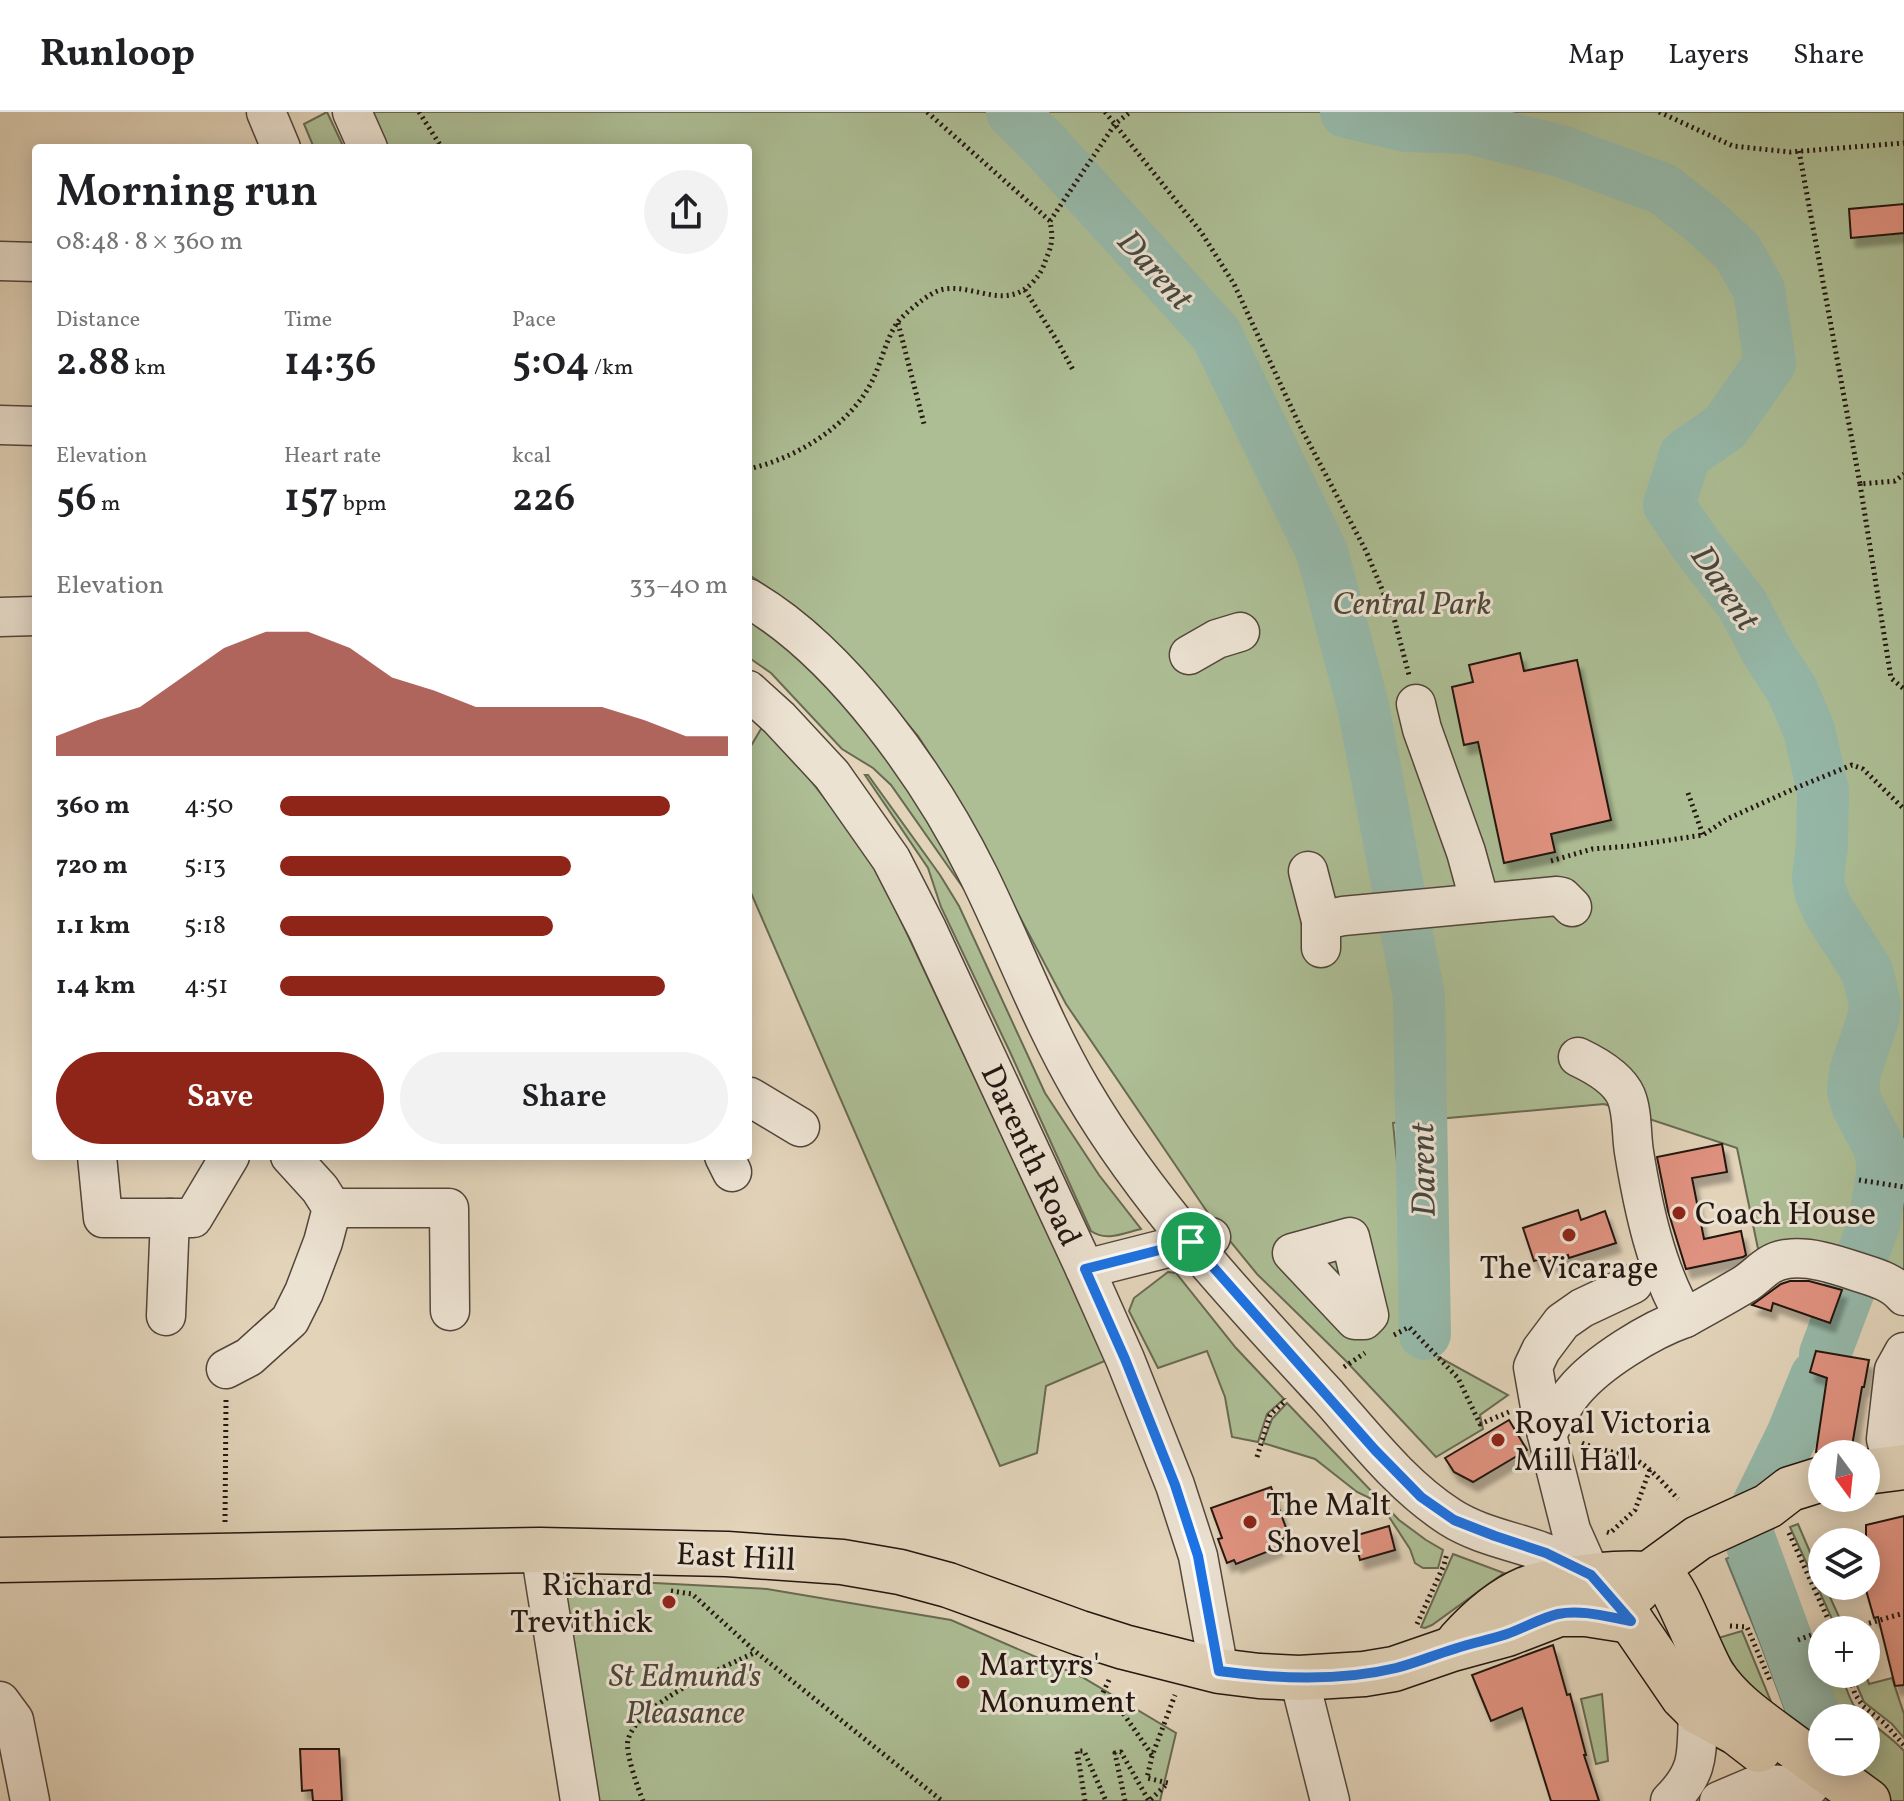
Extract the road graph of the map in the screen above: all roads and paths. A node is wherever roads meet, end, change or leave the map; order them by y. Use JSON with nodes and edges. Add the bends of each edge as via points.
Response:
{"nodes":[{"id":1,"x":266,"y":112,"type":"edge"},
{"id":2,"x":352,"y":112,"type":"edge"},
{"id":3,"x":419,"y":112,"type":"edge"},
{"id":4,"x":927,"y":112,"type":"edge"},
{"id":5,"x":1105,"y":112,"type":"edge"},
{"id":6,"x":1130,"y":112,"type":"edge"},
{"id":7,"x":1659,"y":112,"type":"edge"},
{"id":8,"x":1115,"y":124,"type":"junction"},
{"id":9,"x":1904,"y":143,"type":"edge"},
{"id":10,"x":279,"y":144,"type":"edge"},
{"id":11,"x":366,"y":144,"type":"edge"},
{"id":12,"x":439,"y":144,"type":"edge"},
{"id":13,"x":1799,"y":151,"type":"junction"},
{"id":14,"x":1050,"y":221,"type":"junction"},
{"id":15,"x":0,"y":261,"type":"edge"},
{"id":16,"x":32,"y":262,"type":"edge"},
{"id":17,"x":1025,"y":290,"type":"junction"},
{"id":18,"x":898,"y":322,"type":"junction"},
{"id":19,"x":1073,"y":370,"type":"dead end"},
{"id":20,"x":924,"y":424,"type":"dead end"},
{"id":21,"x":0,"y":425,"type":"edge"},
{"id":22,"x":32,"y":426,"type":"edge"},
{"id":23,"x":752,"y":468,"type":"edge"},
{"id":24,"x":1904,"y":474,"type":"edge"},
{"id":25,"x":1860,"y":484,"type":"junction"},
{"id":26,"x":752,"y":601,"type":"edge"},
{"id":27,"x":32,"y":616,"type":"edge"},
{"id":28,"x":0,"y":617,"type":"edge"},
{"id":29,"x":1240,"y":632,"type":"dead end"},
{"id":30,"x":1189,"y":655,"type":"dead end"},
{"id":31,"x":1904,"y":689,"type":"edge"},
{"id":32,"x":752,"y":694,"type":"edge"},
{"id":33,"x":1416,"y":704,"type":"joint"},
{"id":34,"x":1688,"y":793,"type":"dead end"},
{"id":35,"x":1904,"y":809,"type":"edge"},
{"id":36,"x":1703,"y":835,"type":"junction"},
{"id":37,"x":1549,"y":862,"type":"dead end"},
{"id":38,"x":1308,"y":871,"type":"dead end"},
{"id":39,"x":1462,"y":905,"type":"junction"},
{"id":40,"x":1572,"y":907,"type":"dead end"},
{"id":41,"x":1578,"y":1057,"type":"dead end"},
{"id":42,"x":752,"y":1098,"type":"edge"},
{"id":43,"x":800,"y":1127,"type":"dead end"},
{"id":44,"x":97,"y":1160,"type":"edge"},
{"id":45,"x":228,"y":1160,"type":"edge"},
{"id":46,"x":294,"y":1160,"type":"edge"},
{"id":47,"x":1859,"y":1180,"type":"dead end"},
{"id":48,"x":1904,"y":1187,"type":"edge"},
{"id":49,"x":332,"y":1208,"type":"junction"},
{"id":50,"x":170,"y":1218,"type":"junction"},
{"id":51,"x":1204,"y":1238,"type":"junction"},
{"id":52,"x":1085,"y":1269,"type":"junction"},
{"id":53,"x":1633,"y":1284,"type":"dead end"},
{"id":54,"x":1894,"y":1288,"type":"edge"},
{"id":55,"x":450,"y":1311,"type":"dead end"},
{"id":56,"x":166,"y":1316,"type":"dead end"},
{"id":57,"x":1685,"y":1318,"type":"junction"},
{"id":58,"x":1389,"y":1339,"type":"dead end"},
{"id":59,"x":1367,"y":1352,"type":"dead end"},
{"id":60,"x":1904,"y":1352,"type":"edge"},
{"id":61,"x":1355,"y":1360,"type":"dead end"},
{"id":62,"x":226,"y":1369,"type":"joint"},
{"id":63,"x":1285,"y":1401,"type":"dead end"},
{"id":64,"x":1544,"y":1406,"type":"junction"},
{"id":65,"x":1586,"y":1445,"type":"dead end"},
{"id":66,"x":1257,"y":1457,"type":"dead end"},
{"id":67,"x":1650,"y":1469,"type":"junction"},
{"id":68,"x":1888,"y":1469,"type":"edge"},
{"id":69,"x":1808,"y":1483,"type":"edge"},
{"id":70,"x":1678,"y":1499,"type":"dead end"},
{"id":71,"x":1772,"y":1502,"type":"junction"},
{"id":72,"x":1571,"y":1530,"type":"junction"},
{"id":73,"x":1449,"y":1544,"type":"dead end"},
{"id":74,"x":540,"y":1550,"type":"junction"},
{"id":75,"x":225,"y":1555,"type":"junction"},
{"id":76,"x":0,"y":1560,"type":"edge"},
{"id":77,"x":1650,"y":1573,"type":"junction"},
{"id":78,"x":1591,"y":1575,"type":"junction"},
{"id":79,"x":665,"y":1591,"type":"dead end"},
{"id":80,"x":1904,"y":1613,"type":"edge"},
{"id":81,"x":1826,"y":1616,"type":"edge"},
{"id":82,"x":1880,"y":1620,"type":"edge"},
{"id":83,"x":1631,"y":1621,"type":"junction"},
{"id":84,"x":1416,"y":1626,"type":"dead end"},
{"id":85,"x":1740,"y":1627,"type":"dead end"},
{"id":86,"x":1808,"y":1636,"type":"edge"},
{"id":87,"x":1798,"y":1640,"type":"dead end"},
{"id":88,"x":1452,"y":1649,"type":"junction"},
{"id":89,"x":756,"y":1652,"type":"junction"},
{"id":90,"x":1219,"y":1671,"type":"junction"},
{"id":91,"x":1111,"y":1674,"type":"dead end"},
{"id":92,"x":1299,"y":1678,"type":"junction"},
{"id":93,"x":1853,"y":1688,"type":"edge"},
{"id":94,"x":1175,"y":1695,"type":"dead end"},
{"id":95,"x":0,"y":1701,"type":"edge"},
{"id":96,"x":1751,"y":1711,"type":"junction"},
{"id":97,"x":1698,"y":1712,"type":"junction"},
{"id":98,"x":1904,"y":1745,"type":"edge"},
{"id":99,"x":1152,"y":1756,"type":"junction"},
{"id":100,"x":1821,"y":1793,"type":"edge"},
{"id":101,"x":30,"y":1801,"type":"edge"},
{"id":102,"x":580,"y":1801,"type":"edge"},
{"id":103,"x":643,"y":1801,"type":"edge"},
{"id":104,"x":942,"y":1801,"type":"edge"},
{"id":105,"x":1085,"y":1801,"type":"edge"},
{"id":106,"x":1106,"y":1801,"type":"edge"},
{"id":107,"x":1125,"y":1801,"type":"edge"},
{"id":108,"x":1330,"y":1801,"type":"edge"},
{"id":109,"x":1670,"y":1801,"type":"edge"},
{"id":110,"x":1719,"y":1801,"type":"edge"},
{"id":111,"x":1868,"y":1801,"type":"edge"}],
"edges":[{"from":1,"to":10,"type":"street"},
{"from":2,"to":11,"type":"street"},
{"from":3,"to":12,"type":"path"},
{"from":4,"to":14,"type":"path"},
{"from":5,"to":8,"type":"path"},
{"from":6,"to":8,"type":"path"},
{"from":7,"to":13,"type":"path","via":[[1733,146]]},
{"from":8,"to":14,"type":"path"},
{"from":8,"to":33,"type":"path","via":[[1201,232],[1234,284],[1366,551],[1394,618]]},
{"from":9,"to":13,"type":"path"},
{"from":13,"to":25,"type":"path"},
{"from":14,"to":17,"type":"path","via":[[1053,241],[1041,273]]},
{"from":15,"to":16,"type":"street"},
{"from":17,"to":18,"type":"path","via":[[1002,297],[947,288],[931,294]]},
{"from":17,"to":19,"type":"path"},
{"from":18,"to":20,"type":"path"},
{"from":18,"to":23,"type":"path","via":[[871,384],[853,409],[797,450]]},
{"from":21,"to":22,"type":"street"},
{"from":24,"to":25,"type":"path","via":[[1895,481]]},
{"from":25,"to":31,"type":"path","via":[[1891,678]]},
{"from":26,"to":51,"type":"street","via":[[830,663],[918,774],[964,847],[1082,1091],[1128,1162]]},
{"from":27,"to":28,"type":"street"},
{"from":29,"to":30,"type":"street"},
{"from":32,"to":52,"type":"street","name":"Darenth Road","via":[[832,775],[891,859]]},
{"from":33,"to":39,"type":"street","via":[[1466,852]]},
{"from":34,"to":36,"type":"path"},
{"from":35,"to":36,"type":"path","via":[[1863,769],[1852,765],[1727,819]]},
{"from":36,"to":37,"type":"path","via":[[1592,849]]},
{"from":38,"to":39,"type":"street","via":[[1328,928]]},
{"from":39,"to":40,"type":"street","via":[[1557,896]]},
{"from":41,"to":57,"type":"street","via":[[1602,1071],[1625,1096],[1652,1234]]},
{"from":42,"to":43,"type":"street"},
{"from":44,"to":50,"type":"street","via":[[103,1218]]},
{"from":45,"to":50,"type":"street","via":[[193,1218]]},
{"from":46,"to":49,"type":"street"},
{"from":47,"to":48,"type":"path"},
{"from":49,"to":55,"type":"street","via":[[449,1208]]},
{"from":49,"to":62,"type":"street","via":[[290,1320],[249,1357]]},
{"from":50,"to":56,"type":"street"},
{"from":51,"to":52,"type":"street"},
{"from":51,"to":78,"type":"street","via":[[1375,1450],[1421,1497],[1454,1520]]},
{"from":52,"to":90,"type":"street","name":"Darenth Road","via":[[1187,1481]]},
{"from":53,"to":64,"type":"street","via":[[1562,1322],[1541,1350],[1533,1367]]},
{"from":54,"to":57,"type":"street","via":[[1823,1263],[1786,1259],[1767,1265]]},
{"from":57,"to":64,"type":"street","via":[[1666,1324]]},
{"from":58,"to":64,"type":"path","via":[[1409,1327],[1458,1378],[1480,1424]]},
{"from":59,"to":61,"type":"path"},
{"from":60,"to":68,"type":"street","via":[[1894,1370]]},
{"from":62,"to":75,"type":"path"},
{"from":63,"to":66,"type":"path","via":[[1270,1415]]},
{"from":64,"to":72,"type":"street"},
{"from":65,"to":67,"type":"path","via":[[1627,1456]]},
{"from":67,"to":70,"type":"path"},
{"from":67,"to":72,"type":"path","via":[[1635,1510],[1610,1533],[1584,1522]]},
{"from":69,"to":71,"type":"main road"},
{"from":71,"to":77,"type":"main road","via":[[1698,1538]]},
{"from":71,"to":81,"type":"path"},
{"from":72,"to":78,"type":"street"},
{"from":73,"to":84,"type":"path"},
{"from":74,"to":75,"type":"main road","name":"East Hill"},
{"from":74,"to":90,"type":"main road","name":"East Hill","via":[[727,1554],[900,1572],[1124,1647]]},
{"from":74,"to":102,"type":"street"},
{"from":75,"to":76,"type":"main road","name":"East Hill"},
{"from":77,"to":78,"type":"main road","name":"East Hill"},
{"from":77,"to":83,"type":"main road","via":[[1636,1593]]},
{"from":77,"to":96,"type":"main road","via":[[1665,1579],[1713,1675]]},
{"from":78,"to":83,"type":"street"},
{"from":78,"to":88,"type":"main road","name":"East Hill","via":[[1528,1587],[1477,1621]]},
{"from":79,"to":89,"type":"path","via":[[692,1594]]},
{"from":80,"to":82,"type":"path"},
{"from":83,"to":88,"type":"main road","name":"East Hill","via":[[1559,1614]]},
{"from":83,"to":97,"type":"main road"},
{"from":85,"to":96,"type":"path","via":[[1747,1627],[1767,1671]]},
{"from":86,"to":87,"type":"path"},
{"from":88,"to":92,"type":"main road","name":"East Hill","via":[[1394,1669]]},
{"from":89,"to":103,"type":"path","via":[[673,1694],[635,1725],[627,1743]]},
{"from":89,"to":104,"type":"path"},
{"from":90,"to":92,"type":"main road","name":"East Hill"},
{"from":91,"to":99,"type":"path","via":[[1101,1697],[1116,1703]]},
{"from":92,"to":108,"type":"street"},
{"from":93,"to":98,"type":"path","via":[[1863,1706]]},
{"from":94,"to":99,"type":"path"},
{"from":95,"to":101,"type":"street","via":[[14,1720]]},
{"from":96,"to":97,"type":"main road"},
{"from":96,"to":100,"type":"main road"},
{"from":96,"to":111,"type":"main road"},
{"from":97,"to":109,"type":"street","via":[[1694,1765],[1688,1782]]},
{"from":99,"to":107,"type":"path","via":[[1147,1778],[1168,1783],[1149,1801],[1121,1752],[1115,1753]]},
{"from":100,"to":110,"type":"street","via":[[1759,1784]]},
{"from":105,"to":106,"type":"path","via":[[1077,1751],[1084,1751]]}]}
